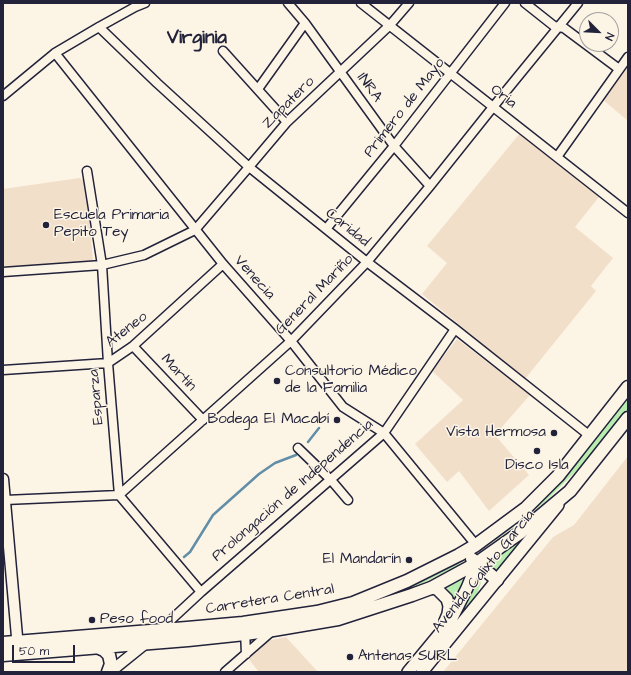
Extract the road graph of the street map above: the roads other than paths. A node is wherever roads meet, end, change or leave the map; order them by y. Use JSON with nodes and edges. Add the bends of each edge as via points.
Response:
{"nodes":[{"id":1,"x":145,"y":3,"type":"edge"},
{"id":2,"x":288,"y":3,"type":"edge"},
{"id":3,"x":361,"y":3,"type":"edge"},
{"id":4,"x":409,"y":3,"type":"edge"},
{"id":5,"x":505,"y":3,"type":"edge"},
{"id":6,"x":525,"y":3,"type":"edge"},
{"id":7,"x":578,"y":3,"type":"edge"},
{"id":8,"x":305,"y":23,"type":"junction"},
{"id":9,"x":99,"y":26,"type":"junction"},
{"id":10,"x":390,"y":26,"type":"junction"},
{"id":11,"x":559,"y":27,"type":"junction"},
{"id":12,"x":223,"y":51,"type":"dead end"},
{"id":13,"x":54,"y":53,"type":"junction"},
{"id":14,"x":628,"y":57,"type":"edge"},
{"id":15,"x":619,"y":69,"type":"junction"},
{"id":16,"x":340,"y":72,"type":"junction"},
{"id":17,"x":451,"y":74,"type":"junction"},
{"id":18,"x":258,"y":89,"type":"junction"},
{"id":19,"x":3,"y":96,"type":"edge"},
{"id":20,"x":493,"y":107,"type":"junction"},
{"id":21,"x":287,"y":122,"type":"junction"},
{"id":22,"x":394,"y":146,"type":"junction"},
{"id":23,"x":557,"y":157,"type":"junction"},
{"id":24,"x":249,"y":167,"type":"junction"},
{"id":25,"x":87,"y":171,"type":"dead end"},
{"id":26,"x":430,"y":186,"type":"junction"},
{"id":27,"x":628,"y":213,"type":"edge"},
{"id":28,"x":326,"y":229,"type":"junction"},
{"id":29,"x":195,"y":230,"type":"junction"},
{"id":30,"x":366,"y":262,"type":"junction"},
{"id":31,"x":223,"y":264,"type":"junction"},
{"id":32,"x":102,"y":265,"type":"junction"},
{"id":33,"x":3,"y":272,"type":"edge"},
{"id":34,"x":455,"y":329,"type":"junction"},
{"id":35,"x":291,"y":341,"type":"junction"},
{"id":36,"x":133,"y":346,"type":"junction"},
{"id":37,"x":108,"y":363,"type":"junction"},
{"id":38,"x":3,"y":370,"type":"edge"},
{"id":39,"x":628,"y":387,"type":"edge"},
{"id":40,"x":628,"y":418,"type":"edge"},
{"id":41,"x":202,"y":420,"type":"junction"},
{"id":42,"x":384,"y":433,"type":"junction"},
{"id":43,"x":590,"y":436,"type":"junction"},
{"id":44,"x":298,"y":448,"type":"dead end"},
{"id":45,"x":3,"y":479,"type":"edge"},
{"id":46,"x":331,"y":480,"type":"junction"},
{"id":47,"x":570,"y":491,"type":"junction"},
{"id":48,"x":119,"y":495,"type":"junction"},
{"id":49,"x":5,"y":500,"type":"junction"},
{"id":50,"x":348,"y":500,"type":"dead end"},
{"id":51,"x":526,"y":508,"type":"junction"},
{"id":52,"x":476,"y":545,"type":"junction"},
{"id":53,"x":459,"y":555,"type":"junction"},
{"id":54,"x":477,"y":563,"type":"junction"},
{"id":55,"x":497,"y":580,"type":"junction"},
{"id":56,"x":407,"y":581,"type":"junction"},
{"id":57,"x":431,"y":588,"type":"junction"},
{"id":58,"x":201,"y":592,"type":"junction"},
{"id":59,"x":412,"y":595,"type":"junction"},
{"id":60,"x":183,"y":608,"type":"junction"},
{"id":61,"x":337,"y":613,"type":"junction"},
{"id":62,"x":244,"y":628,"type":"junction"},
{"id":63,"x":273,"y":630,"type":"junction"},
{"id":64,"x":159,"y":631,"type":"junction"},
{"id":65,"x":187,"y":634,"type":"junction"},
{"id":66,"x":440,"y":634,"type":"junction"},
{"id":67,"x":96,"y":641,"type":"junction"},
{"id":68,"x":3,"y":643,"type":"edge"},
{"id":69,"x":146,"y":643,"type":"junction"},
{"id":70,"x":18,"y":648,"type":"junction"},
{"id":71,"x":246,"y":654,"type":"junction"},
{"id":72,"x":3,"y":655,"type":"edge"},
{"id":73,"x":109,"y":672,"type":"edge"},
{"id":74,"x":225,"y":672,"type":"edge"},
{"id":75,"x":408,"y":672,"type":"edge"},
{"id":76,"x":422,"y":672,"type":"edge"}],
"edges":[{"from":1,"to":9,"type":"street"},
{"from":2,"to":8,"type":"street","name":"INRA"},
{"from":3,"to":10,"type":"street","name":"Oria"},
{"from":4,"to":10,"type":"street","name":"Zapatero"},
{"from":5,"to":17,"type":"street","name":"Primero de Mayo"},
{"from":6,"to":11,"type":"street","via":[[554,26]]},
{"from":7,"to":11,"type":"street","name":"General Mariño"},
{"from":8,"to":16,"type":"street","name":"INRA"},
{"from":8,"to":18,"type":"street"},
{"from":9,"to":13,"type":"street"},
{"from":9,"to":24,"type":"street","name":"Caridad"},
{"from":10,"to":16,"type":"street","name":"Zapatero"},
{"from":10,"to":17,"type":"street","name":"Oria"},
{"from":11,"to":15,"type":"street","via":[[564,28]]},
{"from":11,"to":20,"type":"street","name":"General Mariño"},
{"from":12,"to":18,"type":"street"},
{"from":13,"to":19,"type":"street"},
{"from":13,"to":29,"type":"street","name":"Venecia"},
{"from":14,"to":15,"type":"street"},
{"from":15,"to":23,"type":"street"},
{"from":16,"to":21,"type":"street","name":"Zapatero"},
{"from":16,"to":22,"type":"street","name":"INRA"},
{"from":17,"to":20,"type":"street","name":"Oria"},
{"from":17,"to":22,"type":"street","name":"Primero de Mayo"},
{"from":18,"to":21,"type":"street"},
{"from":20,"to":23,"type":"street","name":"Oria"},
{"from":20,"to":26,"type":"street","name":"General Mariño"},
{"from":21,"to":24,"type":"street","name":"Zapatero"},
{"from":22,"to":26,"type":"street","name":"INRA"},
{"from":22,"to":28,"type":"street","name":"Primero de Mayo"},
{"from":23,"to":27,"type":"street","name":"Oria"},
{"from":24,"to":28,"type":"street","name":"Caridad"},
{"from":24,"to":29,"type":"street","name":"Zapatero"},
{"from":25,"to":32,"type":"street","name":"Esparza"},
{"from":26,"to":30,"type":"street","name":"General Mariño"},
{"from":28,"to":30,"type":"street","name":"Caridad"},
{"from":29,"to":31,"type":"street","name":"Venecia"},
{"from":29,"to":32,"type":"street","via":[[144,255]]},
{"from":30,"to":34,"type":"street","name":"Caridad"},
{"from":30,"to":35,"type":"street","name":"General Mariño"},
{"from":31,"to":35,"type":"street","name":"Venecia"},
{"from":31,"to":36,"type":"street","name":"Ateneo"},
{"from":32,"to":33,"type":"street"},
{"from":32,"to":37,"type":"street","name":"Esparza"},
{"from":34,"to":42,"type":"street","name":"Prolongación de Independencia"},
{"from":34,"to":43,"type":"street","name":"Caridad"},
{"from":35,"to":41,"type":"street","name":"General Mariño"},
{"from":35,"to":42,"type":"street","name":"Venecia","via":[[343,407]]},
{"from":36,"to":37,"type":"street","name":"Ateneo"},
{"from":36,"to":41,"type":"street","name":"Martín"},
{"from":37,"to":38,"type":"street","name":"Ateneo"},
{"from":37,"to":48,"type":"street","name":"Esparza"},
{"from":39,"to":43,"type":"main road","name":"Carretera Central"},
{"from":40,"to":47,"type":"main road","name":"Carretera Central"},
{"from":41,"to":48,"type":"street","name":"General Mariño"},
{"from":42,"to":46,"type":"street","name":"Prolongación de Independencia"},
{"from":42,"to":52,"type":"street","name":"Venecia"},
{"from":43,"to":51,"type":"main road","name":"Carretera Central","via":[[558,476]]},
{"from":44,"to":46,"type":"street"},
{"from":45,"to":49,"type":"street"},
{"from":46,"to":50,"type":"street"},
{"from":46,"to":58,"type":"street","name":"Prolongación de Independencia"},
{"from":47,"to":54,"type":"main road","name":"Carretera Central","via":[[521,532]]},
{"from":47,"to":55,"type":"main road","name":"Avenida Calixto García"},
{"from":48,"to":49,"type":"street"},
{"from":48,"to":58,"type":"street"},
{"from":49,"to":70,"type":"street"},
{"from":51,"to":52,"type":"main road","name":"Carretera Central"},
{"from":51,"to":54,"type":"main road","via":[[488,542]]},
{"from":52,"to":53,"type":"main road","name":"Carretera Central"},
{"from":53,"to":54,"type":"main road"},
{"from":53,"to":56,"type":"main road","name":"Carretera Central"},
{"from":54,"to":55,"type":"main road"},
{"from":54,"to":57,"type":"main road","name":"Carretera Central"},
{"from":54,"to":66,"type":"main road","name":"Avenida Calixto García","via":[[451,620]]},
{"from":55,"to":76,"type":"main road","name":"Avenida Calixto García"},
{"from":56,"to":59,"type":"main road"},
{"from":56,"to":61,"type":"main road","name":"Carretera Central","via":[[353,602]]},
{"from":57,"to":59,"type":"main road","name":"Carretera Central"},
{"from":57,"to":66,"type":"main road","via":[[441,592],[449,606]]},
{"from":58,"to":60,"type":"street","name":"Prolongación de Independencia"},
{"from":59,"to":61,"type":"main road","name":"Carretera Central"},
{"from":60,"to":64,"type":"street","name":"Prolongación de Independencia"},
{"from":60,"to":65,"type":"street","via":[[180,616]]},
{"from":61,"to":62,"type":"main road","name":"Carretera Central","via":[[317,612]]},
{"from":61,"to":63,"type":"main road","name":"Carretera Central"},
{"from":62,"to":63,"type":"main road","name":"Carretera Central"},
{"from":62,"to":65,"type":"main road","name":"Carretera Central"},
{"from":62,"to":71,"type":"street"},
{"from":63,"to":71,"type":"street"},
{"from":64,"to":65,"type":"main road","name":"Carretera Central"},
{"from":64,"to":67,"type":"main road","name":"Carretera Central"},
{"from":64,"to":69,"type":"street","name":"Prolongación de Independencia"},
{"from":65,"to":69,"type":"main road","name":"Carretera Central"},
{"from":66,"to":75,"type":"main road","name":"Avenida Calixto García"},
{"from":67,"to":69,"type":"main road","name":"Carretera Central"},
{"from":67,"to":70,"type":"main road","name":"Carretera Central"},
{"from":67,"to":73,"type":"main road","via":[[109,655]]},
{"from":68,"to":70,"type":"main road","name":"Carretera Central"},
{"from":69,"to":73,"type":"street","name":"Prolongación de Independencia"},
{"from":70,"to":72,"type":"main road","name":"Carretera Central"},
{"from":71,"to":74,"type":"street"}]}
